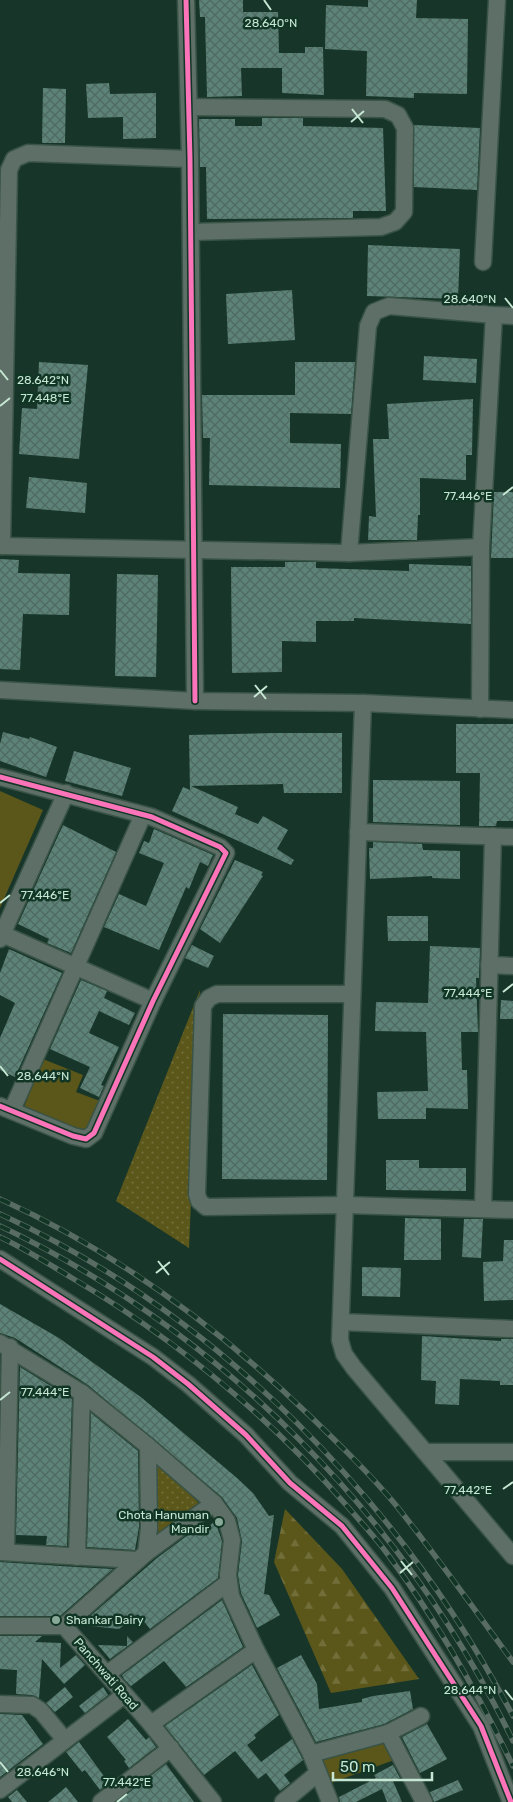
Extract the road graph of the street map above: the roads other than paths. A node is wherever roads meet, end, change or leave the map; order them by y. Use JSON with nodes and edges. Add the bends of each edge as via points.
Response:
{"nodes":[{"id":1,"x":186,"y":0,"type":"edge"},
{"id":2,"x":497,"y":0,"type":"edge"},
{"id":3,"x":189,"y":107,"type":"junction"},
{"id":4,"x":190,"y":159,"type":"junction"},
{"id":5,"x":191,"y":232,"type":"junction"},
{"id":6,"x":483,"y":262,"type":"dead end"},
{"id":7,"x":494,"y":315,"type":"junction"},
{"id":8,"x":513,"y":316,"type":"edge"},
{"id":9,"x":1,"y":546,"type":"edge"},
{"id":10,"x":482,"y":547,"type":"junction"},
{"id":11,"x":194,"y":551,"type":"junction"},
{"id":12,"x":349,"y":553,"type":"junction"},
{"id":13,"x":0,"y":690,"type":"edge"},
{"id":14,"x":195,"y":701,"type":"junction"},
{"id":15,"x":363,"y":703,"type":"junction"},
{"id":16,"x":480,"y":709,"type":"junction"},
{"id":17,"x":513,"y":710,"type":"edge"},
{"id":18,"x":0,"y":777,"type":"edge"},
{"id":19,"x":66,"y":793,"type":"junction"},
{"id":20,"x":143,"y":815,"type":"junction"},
{"id":21,"x":358,"y":832,"type":"junction"},
{"id":22,"x":493,"y":836,"type":"junction"},
{"id":23,"x":513,"y":837,"type":"edge"},
{"id":24,"x":1,"y":936,"type":"edge"},
{"id":25,"x":489,"y":965,"type":"junction"},
{"id":26,"x":75,"y":966,"type":"junction"},
{"id":27,"x":513,"y":966,"type":"edge"},
{"id":28,"x":352,"y":994,"type":"junction"},
{"id":29,"x":153,"y":1001,"type":"junction"},
{"id":30,"x":6,"y":1108,"type":"edge"},
{"id":31,"x":345,"y":1205,"type":"junction"},
{"id":32,"x":483,"y":1209,"type":"junction"},
{"id":33,"x":513,"y":1210,"type":"edge"},
{"id":34,"x":0,"y":1259,"type":"edge"},
{"id":35,"x":341,"y":1322,"type":"junction"},
{"id":36,"x":513,"y":1329,"type":"edge"},
{"id":37,"x":5,"y":1345,"type":"edge"},
{"id":38,"x":82,"y":1393,"type":"junction"},
{"id":39,"x":148,"y":1446,"type":"junction"},
{"id":40,"x":425,"y":1452,"type":"junction"},
{"id":41,"x":513,"y":1452,"type":"edge"},
{"id":42,"x":214,"y":1503,"type":"junction"},
{"id":43,"x":3,"y":1552,"type":"edge"},
{"id":44,"x":513,"y":1556,"type":"edge"},
{"id":45,"x":77,"y":1557,"type":"junction"},
{"id":46,"x":142,"y":1557,"type":"junction"},
{"id":47,"x":229,"y":1582,"type":"junction"},
{"id":48,"x":0,"y":1626,"type":"edge"},
{"id":49,"x":64,"y":1626,"type":"junction"},
{"id":50,"x":256,"y":1650,"type":"junction"},
{"id":51,"x":107,"y":1674,"type":"junction"},
{"id":52,"x":123,"y":1696,"type":"junction"},
{"id":53,"x":0,"y":1704,"type":"edge"},
{"id":54,"x":421,"y":1716,"type":"dead end"},
{"id":55,"x":151,"y":1724,"type":"junction"},
{"id":56,"x":388,"y":1733,"type":"junction"},
{"id":57,"x":65,"y":1740,"type":"junction"},
{"id":58,"x":171,"y":1748,"type":"junction"},
{"id":59,"x":311,"y":1754,"type":"junction"},
{"id":60,"x":318,"y":1773,"type":"junction"},
{"id":61,"x":0,"y":1790,"type":"edge"},
{"id":62,"x":422,"y":1801,"type":"edge"},
{"id":63,"x":101,"y":1802,"type":"edge"},
{"id":64,"x":213,"y":1802,"type":"edge"},
{"id":65,"x":284,"y":1802,"type":"edge"},
{"id":66,"x":330,"y":1802,"type":"edge"},
{"id":67,"x":510,"y":1802,"type":"edge"}],
"edges":[{"from":1,"to":3,"type":"street"},
{"from":2,"to":6,"type":"street"},
{"from":3,"to":4,"type":"street"},
{"from":3,"to":5,"type":"street","via":[[385,109],[398,115],[405,128],[404,212],[395,222],[381,227]]},
{"from":4,"to":5,"type":"street"},
{"from":4,"to":9,"type":"street","via":[[28,154],[14,159],[9,170]]},
{"from":5,"to":11,"type":"street"},
{"from":7,"to":8,"type":"street"},
{"from":7,"to":10,"type":"street"},
{"from":7,"to":12,"type":"street","via":[[389,306],[374,312],[368,326]]},
{"from":9,"to":11,"type":"street"},
{"from":10,"to":12,"type":"street"},
{"from":10,"to":16,"type":"street"},
{"from":11,"to":12,"type":"street"},
{"from":11,"to":14,"type":"street"},
{"from":13,"to":14,"type":"street"},
{"from":14,"to":15,"type":"street"},
{"from":15,"to":16,"type":"street"},
{"from":15,"to":21,"type":"street"},
{"from":16,"to":17,"type":"street"},
{"from":18,"to":19,"type":"street"},
{"from":19,"to":20,"type":"street"},
{"from":19,"to":24,"type":"street"},
{"from":20,"to":26,"type":"street"},
{"from":20,"to":29,"type":"street","via":[[220,846],[226,853]]},
{"from":21,"to":22,"type":"street"},
{"from":21,"to":28,"type":"street"},
{"from":22,"to":23,"type":"street"},
{"from":22,"to":25,"type":"street"},
{"from":24,"to":26,"type":"street"},
{"from":25,"to":27,"type":"street"},
{"from":25,"to":32,"type":"street"},
{"from":26,"to":29,"type":"street"},
{"from":26,"to":30,"type":"street"},
{"from":28,"to":31,"type":"street"},
{"from":28,"to":31,"type":"street","via":[[217,994],[203,1006],[199,1201],[206,1207]]},
{"from":29,"to":30,"type":"street","via":[[94,1133],[86,1139]]},
{"from":31,"to":32,"type":"street"},
{"from":31,"to":35,"type":"street"},
{"from":32,"to":33,"type":"street"},
{"from":34,"to":67,"type":"street","via":[[153,1357],[188,1384],[246,1435],[290,1482],[342,1526],[392,1588],[481,1726]]},
{"from":35,"to":36,"type":"street"},
{"from":35,"to":40,"type":"street","via":[[340,1340],[344,1354]]},
{"from":37,"to":38,"type":"street"},
{"from":37,"to":43,"type":"street"},
{"from":38,"to":39,"type":"street"},
{"from":38,"to":45,"type":"street"},
{"from":39,"to":42,"type":"street"},
{"from":39,"to":46,"type":"street","via":[[149,1506]]},
{"from":40,"to":41,"type":"street"},
{"from":40,"to":44,"type":"street"},
{"from":42,"to":46,"type":"street","name":"Panchwati Road"},
{"from":42,"to":47,"type":"street","via":[[227,1521],[232,1540]]},
{"from":43,"to":45,"type":"street"},
{"from":45,"to":46,"type":"street"},
{"from":46,"to":49,"type":"street","name":"Panchwati Road"},
{"from":47,"to":50,"type":"street","via":[[231,1596]]},
{"from":47,"to":51,"type":"street"},
{"from":48,"to":49,"type":"street"},
{"from":49,"to":51,"type":"street","name":"Panchwati Road"},
{"from":50,"to":55,"type":"street"},
{"from":50,"to":59,"type":"street"},
{"from":51,"to":52,"type":"street","name":"Panchwati Road"},
{"from":52,"to":55,"type":"street","name":"Panchwati Road"},
{"from":52,"to":57,"type":"street"},
{"from":53,"to":57,"type":"street","via":[[32,1705]]},
{"from":54,"to":56,"type":"street"},
{"from":55,"to":58,"type":"street","name":"Panchwati Road"},
{"from":56,"to":59,"type":"street"},
{"from":56,"to":62,"type":"street"},
{"from":57,"to":61,"type":"street"},
{"from":58,"to":63,"type":"street"},
{"from":58,"to":64,"type":"street","name":"Panchwati Road"},
{"from":59,"to":60,"type":"street"},
{"from":60,"to":65,"type":"street"},
{"from":60,"to":66,"type":"street"}]}
